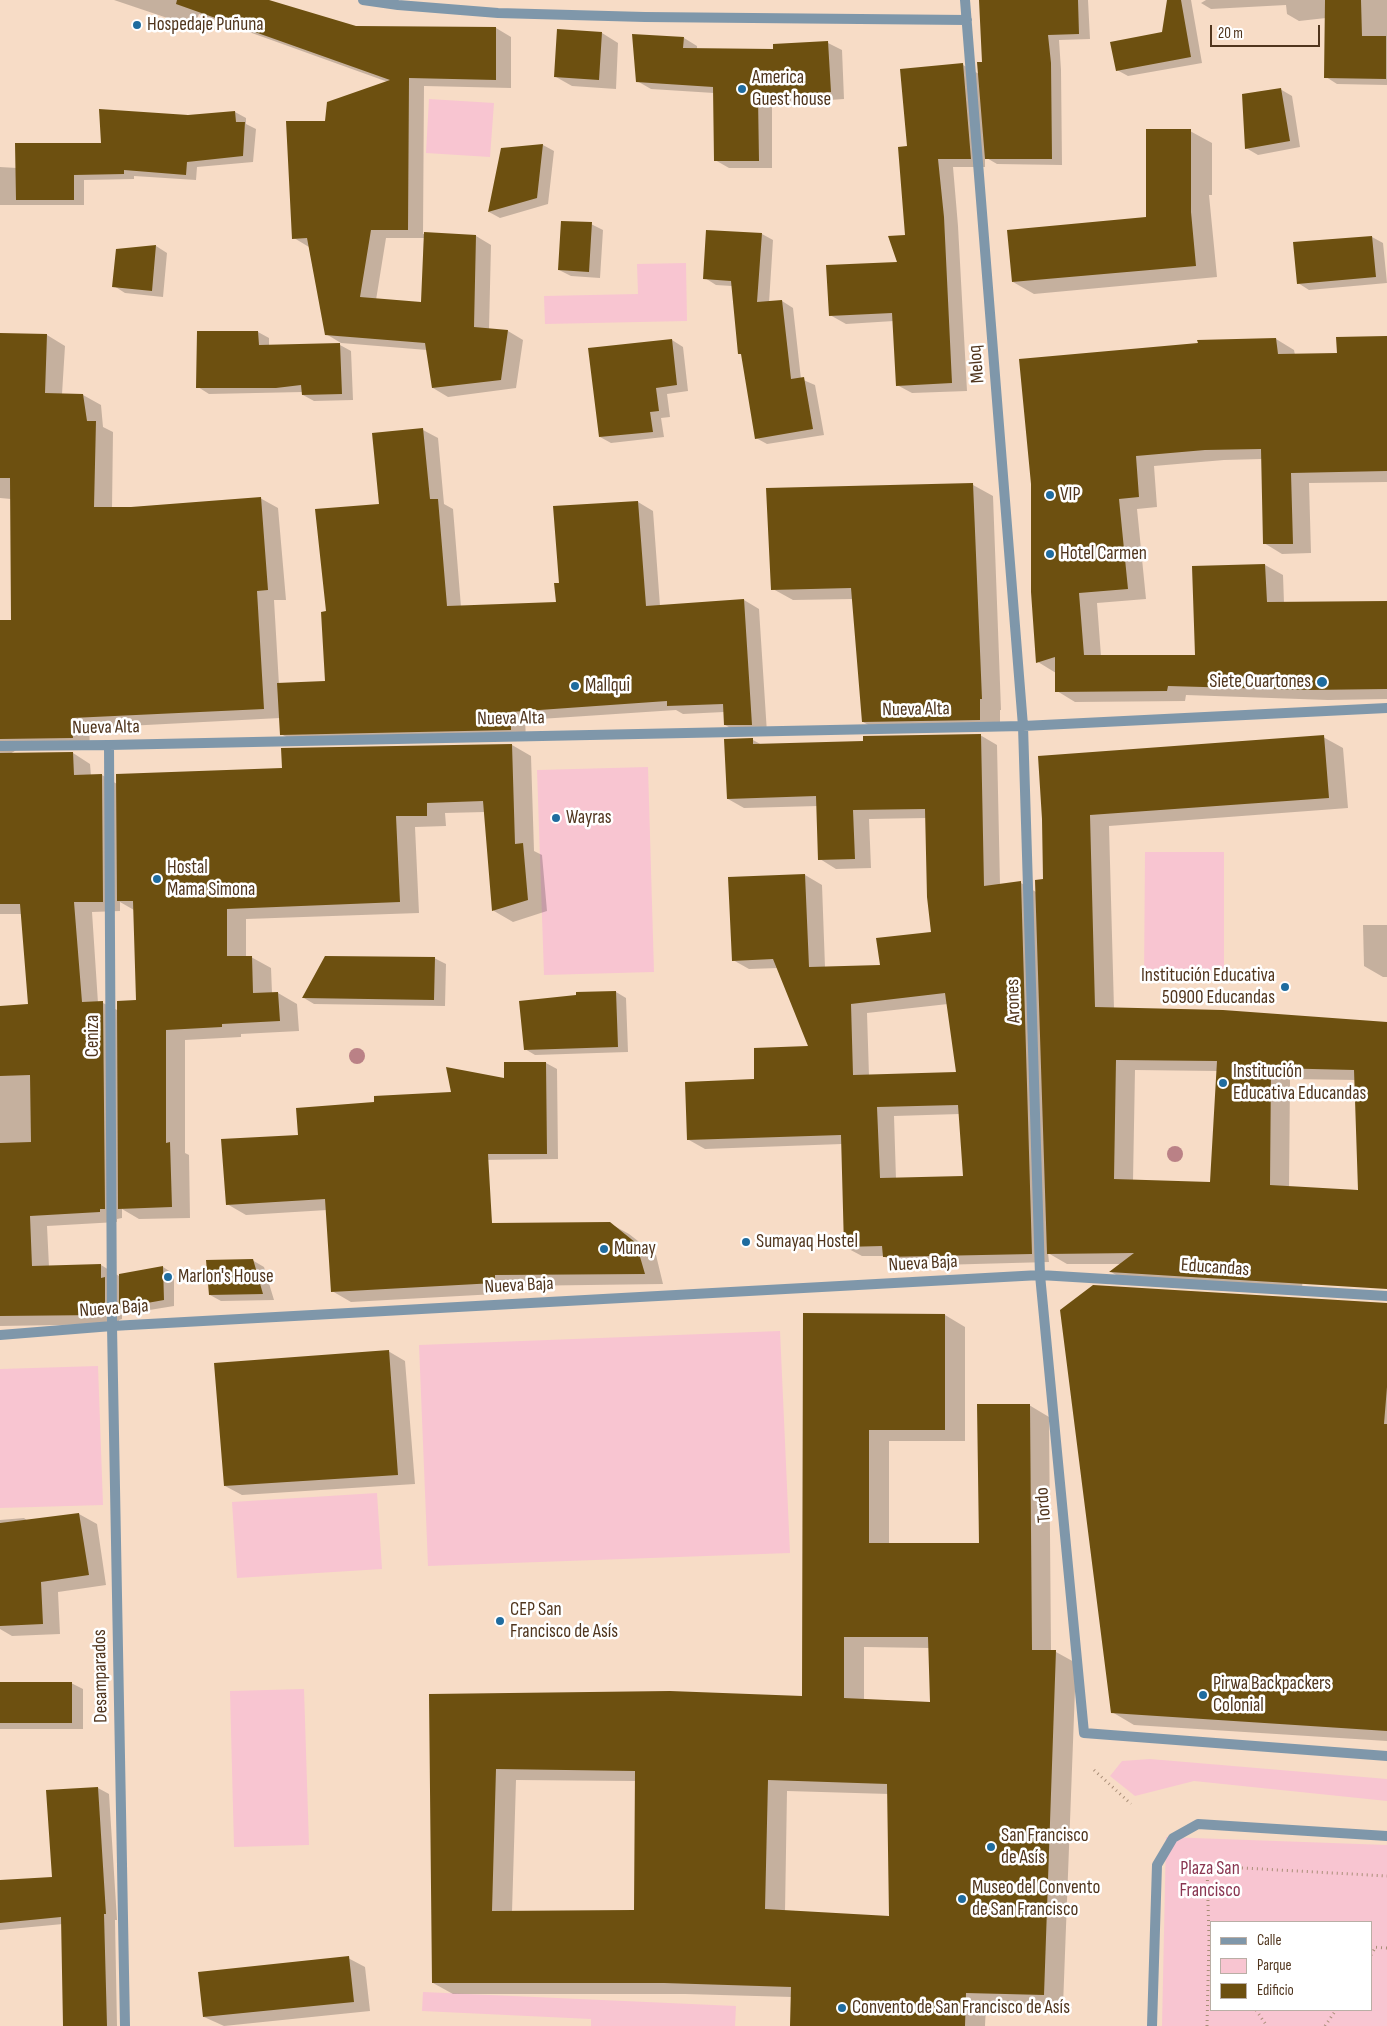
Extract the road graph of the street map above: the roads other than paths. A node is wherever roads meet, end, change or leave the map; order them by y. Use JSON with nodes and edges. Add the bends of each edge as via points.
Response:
{"nodes":[{"id":1,"x":362,"y":0,"type":"edge"},
{"id":2,"x":965,"y":0,"type":"edge"},
{"id":3,"x":967,"y":20,"type":"junction"},
{"id":4,"x":1387,"y":708,"type":"edge"},
{"id":5,"x":1023,"y":726,"type":"junction"},
{"id":6,"x":109,"y":745,"type":"junction"},
{"id":7,"x":0,"y":746,"type":"edge"},
{"id":8,"x":1040,"y":1275,"type":"junction"},
{"id":9,"x":1387,"y":1296,"type":"edge"},
{"id":10,"x":112,"y":1326,"type":"junction"},
{"id":11,"x":0,"y":1335,"type":"edge"},
{"id":12,"x":1387,"y":1756,"type":"edge"},
{"id":13,"x":1387,"y":1836,"type":"edge"},
{"id":14,"x":125,"y":2026,"type":"edge"},
{"id":15,"x":1152,"y":2026,"type":"edge"}],
"edges":[{"from":1,"to":3,"type":"street","via":[[398,6],[498,13]]},
{"from":2,"to":3,"type":"street","name":"Meloq"},
{"from":3,"to":5,"type":"street","name":"Meloq"},
{"from":4,"to":5,"type":"street"},
{"from":5,"to":6,"type":"street","name":"Nueva Alta"},
{"from":5,"to":8,"type":"street","name":"Arones"},
{"from":6,"to":7,"type":"street","name":"Nueva Alta"},
{"from":6,"to":10,"type":"street","name":"Ceniza"},
{"from":8,"to":9,"type":"street","name":"Educandas"},
{"from":8,"to":10,"type":"street","name":"Nueva Baja"},
{"from":8,"to":12,"type":"street","name":"Tordo","via":[[1084,1733]]},
{"from":10,"to":11,"type":"street","name":"Nueva Baja"},
{"from":10,"to":14,"type":"street","name":"Desamparados"},
{"from":13,"to":15,"type":"street","via":[[1198,1824],[1173,1838],[1157,1865]]}]}
